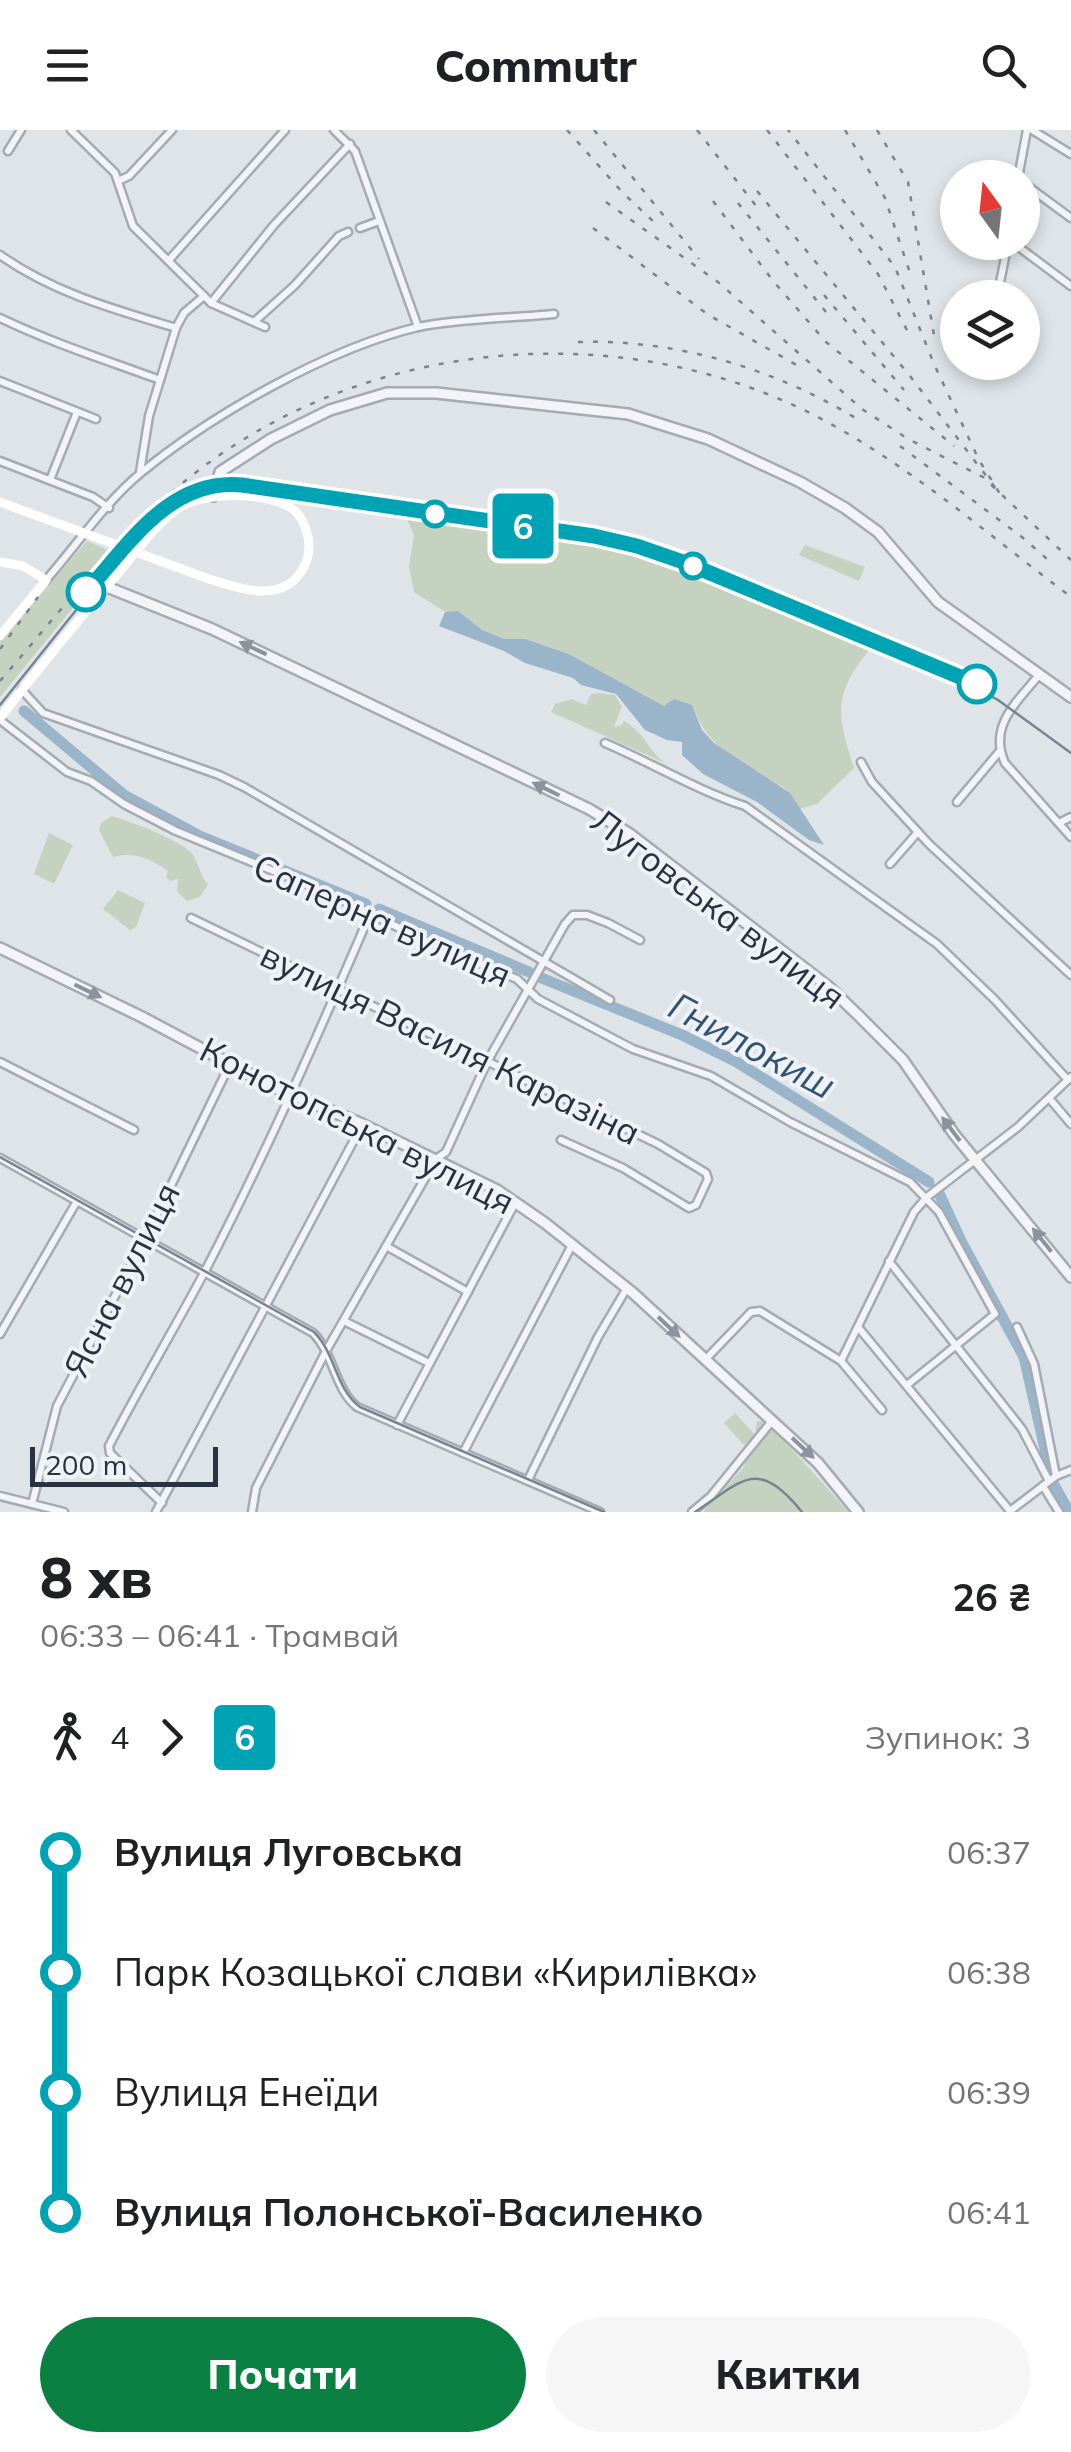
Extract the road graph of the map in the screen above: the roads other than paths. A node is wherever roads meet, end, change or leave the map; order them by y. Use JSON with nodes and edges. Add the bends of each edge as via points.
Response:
{"nodes":[{"id":1,"x":22,"y":130,"type":"edge"},
{"id":2,"x":71,"y":130,"type":"edge"},
{"id":3,"x":172,"y":130,"type":"edge"},
{"id":4,"x":285,"y":130,"type":"edge"},
{"id":5,"x":334,"y":130,"type":"edge"},
{"id":6,"x":1029,"y":130,"type":"edge"},
{"id":7,"x":350,"y":144,"type":"junction"},
{"id":8,"x":8,"y":150,"type":"dead end"},
{"id":9,"x":1071,"y":154,"type":"edge"},
{"id":10,"x":1024,"y":160,"type":"edge"},
{"id":11,"x":118,"y":182,"type":"junction"},
{"id":12,"x":1040,"y":195,"type":"edge"},
{"id":13,"x":1071,"y":218,"type":"edge"},
{"id":14,"x":378,"y":221,"type":"junction"},
{"id":15,"x":360,"y":228,"type":"dead end"},
{"id":16,"x":348,"y":232,"type":"dead end"},
{"id":17,"x":0,"y":255,"type":"edge"},
{"id":18,"x":169,"y":260,"type":"junction"},
{"id":19,"x":1035,"y":260,"type":"edge"},
{"id":20,"x":1071,"y":286,"type":"edge"},
{"id":21,"x":204,"y":296,"type":"junction"},
{"id":22,"x":211,"y":302,"type":"junction"},
{"id":23,"x":554,"y":314,"type":"dead end"},
{"id":24,"x":0,"y":318,"type":"edge"},
{"id":25,"x":254,"y":322,"type":"junction"},
{"id":26,"x":264,"y":327,"type":"dead end"},
{"id":27,"x":418,"y":327,"type":"junction"},
{"id":28,"x":176,"y":328,"type":"junction"},
{"id":29,"x":160,"y":380,"type":"junction"},
{"id":30,"x":0,"y":381,"type":"edge"},
{"id":31,"x":77,"y":412,"type":"junction"},
{"id":32,"x":96,"y":419,"type":"dead end"},
{"id":33,"x":0,"y":461,"type":"edge"},
{"id":34,"x":140,"y":473,"type":"junction"},
{"id":35,"x":50,"y":480,"type":"junction"},
{"id":36,"x":212,"y":496,"type":"junction"},
{"id":37,"x":0,"y":502,"type":"edge"},
{"id":38,"x":109,"y":508,"type":"junction"},
{"id":39,"x":0,"y":562,"type":"edge"},
{"id":40,"x":46,"y":580,"type":"junction"},
{"id":41,"x":107,"y":587,"type":"junction"},
{"id":42,"x":0,"y":636,"type":"edge"},
{"id":43,"x":1040,"y":675,"type":"junction"},
{"id":44,"x":22,"y":690,"type":"junction"},
{"id":45,"x":1071,"y":696,"type":"edge"},
{"id":46,"x":0,"y":719,"type":"edge"},
{"id":47,"x":604,"y":743,"type":"dead end"},
{"id":48,"x":999,"y":752,"type":"junction"},
{"id":49,"x":861,"y":762,"type":"dead end"},
{"id":50,"x":957,"y":802,"type":"dead end"},
{"id":51,"x":1071,"y":817,"type":"edge"},
{"id":52,"x":1058,"y":824,"type":"junction"},
{"id":53,"x":918,"y":832,"type":"junction"},
{"id":54,"x":1071,"y":836,"type":"edge"},
{"id":55,"x":890,"y":864,"type":"dead end"},
{"id":56,"x":370,"y":914,"type":"junction"},
{"id":57,"x":191,"y":918,"type":"dead end"},
{"id":58,"x":640,"y":940,"type":"dead end"},
{"id":59,"x":0,"y":948,"type":"edge"},
{"id":60,"x":544,"y":962,"type":"junction"},
{"id":61,"x":1071,"y":974,"type":"edge"},
{"id":62,"x":337,"y":988,"type":"junction"},
{"id":63,"x":527,"y":988,"type":"junction"},
{"id":64,"x":610,"y":1000,"type":"dead end"},
{"id":65,"x":0,"y":1062,"type":"edge"},
{"id":66,"x":487,"y":1062,"type":"junction"},
{"id":67,"x":230,"y":1063,"type":"junction"},
{"id":68,"x":1070,"y":1079,"type":"edge"},
{"id":69,"x":293,"y":1094,"type":"junction"},
{"id":70,"x":1050,"y":1098,"type":"junction"},
{"id":71,"x":362,"y":1124,"type":"junction"},
{"id":72,"x":1071,"y":1124,"type":"edge"},
{"id":73,"x":134,"y":1130,"type":"dead end"},
{"id":74,"x":561,"y":1140,"type":"dead end"},
{"id":75,"x":0,"y":1159,"type":"edge"},
{"id":76,"x":436,"y":1159,"type":"junction"},
{"id":77,"x":976,"y":1159,"type":"junction"},
{"id":78,"x":927,"y":1197,"type":"junction"},
{"id":79,"x":76,"y":1201,"type":"junction"},
{"id":80,"x":515,"y":1203,"type":"junction"},
{"id":81,"x":145,"y":1239,"type":"junction"},
{"id":82,"x":572,"y":1245,"type":"junction"},
{"id":83,"x":386,"y":1246,"type":"junction"},
{"id":84,"x":889,"y":1261,"type":"junction"},
{"id":85,"x":204,"y":1272,"type":"junction"},
{"id":86,"x":1071,"y":1276,"type":"edge"},
{"id":87,"x":627,"y":1288,"type":"junction"},
{"id":88,"x":468,"y":1292,"type":"junction"},
{"id":89,"x":265,"y":1306,"type":"junction"},
{"id":90,"x":344,"y":1321,"type":"junction"},
{"id":91,"x":1017,"y":1326,"type":"dead end"},
{"id":92,"x":858,"y":1328,"type":"junction"},
{"id":93,"x":1,"y":1333,"type":"edge"},
{"id":94,"x":958,"y":1347,"type":"junction"},
{"id":95,"x":326,"y":1351,"type":"junction"},
{"id":96,"x":705,"y":1360,"type":"junction"},
{"id":97,"x":842,"y":1361,"type":"junction"},
{"id":98,"x":430,"y":1362,"type":"junction"},
{"id":99,"x":908,"y":1385,"type":"junction"},
{"id":100,"x":882,"y":1410,"type":"dead end"},
{"id":101,"x":773,"y":1420,"type":"junction"},
{"id":102,"x":397,"y":1426,"type":"junction"},
{"id":103,"x":462,"y":1453,"type":"junction"},
{"id":104,"x":1071,"y":1470,"type":"edge"},
{"id":105,"x":527,"y":1480,"type":"junction"},
{"id":106,"x":1050,"y":1481,"type":"junction"},
{"id":107,"x":0,"y":1496,"type":"edge"},
{"id":108,"x":162,"y":1502,"type":"junction"},
{"id":109,"x":32,"y":1504,"type":"junction"},
{"id":110,"x":1010,"y":1511,"type":"edge"},
{"id":111,"x":64,"y":1512,"type":"edge"},
{"id":112,"x":156,"y":1512,"type":"edge"},
{"id":113,"x":252,"y":1512,"type":"edge"},
{"id":114,"x":600,"y":1512,"type":"edge"},
{"id":115,"x":692,"y":1512,"type":"edge"},
{"id":116,"x":858,"y":1512,"type":"edge"},
{"id":117,"x":1058,"y":1512,"type":"edge"}],
"edges":[{"from":1,"to":8,"type":"street"},
{"from":2,"to":11,"type":"street"},
{"from":3,"to":11,"type":"street"},
{"from":4,"to":18,"type":"street"},
{"from":5,"to":7,"type":"street"},
{"from":6,"to":9,"type":"street"},
{"from":6,"to":10,"type":"street"},
{"from":7,"to":14,"type":"street"},
{"from":7,"to":22,"type":"street"},
{"from":11,"to":18,"type":"street","via":[[133,226]]},
{"from":12,"to":13,"type":"street"},
{"from":14,"to":15,"type":"street"},
{"from":14,"to":27,"type":"street"},
{"from":16,"to":25,"type":"street"},
{"from":17,"to":28,"type":"street","via":[[76,298]]},
{"from":18,"to":21,"type":"street"},
{"from":19,"to":20,"type":"street"},
{"from":21,"to":22,"type":"street"},
{"from":21,"to":28,"type":"street"},
{"from":22,"to":25,"type":"street"},
{"from":23,"to":27,"type":"street"},
{"from":24,"to":29,"type":"street"},
{"from":25,"to":26,"type":"street"},
{"from":27,"to":34,"type":"street","via":[[363,344],[270,388]]},
{"from":28,"to":29,"type":"street"},
{"from":29,"to":34,"type":"street"},
{"from":30,"to":31,"type":"street"},
{"from":31,"to":32,"type":"street"},
{"from":31,"to":35,"type":"street"},
{"from":33,"to":35,"type":"street"},
{"from":34,"to":38,"type":"street"},
{"from":35,"to":38,"type":"street"},
{"from":36,"to":37,"type":"main road","bridge":true,"via":[[258,498],[300,517],[309,546],[299,574],[279,589],[256,592]]},
{"from":36,"to":41,"type":"main road","via":[[171,514]]},
{"from":36,"to":43,"type":"street","via":[[220,472],[261,444],[330,410],[387,393],[628,414],[708,439],[845,508],[878,532],[938,602]]},
{"from":38,"to":40,"type":"street"},
{"from":39,"to":40,"type":"main road"},
{"from":40,"to":42,"type":"main road"},
{"from":41,"to":44,"type":"main road"},
{"from":77,"to":41,"type":"street","name":"Луговська вулиця","one_way":true,"via":[[903,1060],[829,987],[630,834],[247,646]]},
{"from":43,"to":45,"type":"street"},
{"from":43,"to":48,"type":"street","via":[[1000,727]]},
{"from":44,"to":46,"type":"main road"},
{"from":44,"to":60,"type":"street","via":[[43,714],[244,787]]},
{"from":46,"to":56,"type":"street","name":"Саперна вулиця","via":[[68,772],[124,804]]},
{"from":47,"to":68,"type":"street","via":[[745,806],[937,944]]},
{"from":48,"to":50,"type":"street"},
{"from":48,"to":52,"type":"street"},
{"from":49,"to":53,"type":"street"},
{"from":51,"to":52,"type":"street"},
{"from":52,"to":54,"type":"street"},
{"from":53,"to":55,"type":"street"},
{"from":53,"to":61,"type":"street"},
{"from":56,"to":62,"type":"street"},
{"from":56,"to":63,"type":"street","name":"Саперна вулиця"},
{"from":57,"to":62,"type":"street","name":"вулиця Василя Каразіна"},
{"from":58,"to":60,"type":"street","via":[[572,915]]},
{"from":59,"to":67,"type":"street","name":"Конотопська вулиця","one_way":true},
{"from":60,"to":63,"type":"street"},
{"from":60,"to":64,"type":"street"},
{"from":62,"to":66,"type":"street","name":"вулиця Василя Каразіна"},
{"from":62,"to":69,"type":"street"},
{"from":63,"to":66,"type":"street"},
{"from":63,"to":78,"type":"street","name":"Саперна вулиця","via":[[633,1048],[712,1076]]},
{"from":65,"to":73,"type":"street"},
{"from":66,"to":74,"type":"street","name":"вулиця Василя Каразіна","via":[[658,1144],[707,1175],[689,1208]]},
{"from":66,"to":76,"type":"street","via":[[446,1152]]},
{"from":67,"to":69,"type":"street","name":"Конотопська вулиця"},
{"from":67,"to":81,"type":"street","name":"Ясна вулиця"},
{"from":68,"to":70,"type":"street"},
{"from":69,"to":71,"type":"street","name":"Конотопська вулиця"},
{"from":69,"to":85,"type":"street"},
{"from":70,"to":72,"type":"street"},
{"from":70,"to":77,"type":"street"},
{"from":71,"to":76,"type":"street","name":"Конотопська вулиця"},
{"from":71,"to":89,"type":"street"},
{"from":75,"to":79,"type":"street"},
{"from":76,"to":80,"type":"street","name":"Конотопська вулиця"},
{"from":76,"to":83,"type":"street"},
{"from":77,"to":78,"type":"street"},
{"from":86,"to":77,"type":"street","name":"Луговська вулиця","one_way":true},
{"from":78,"to":84,"type":"street"},
{"from":78,"to":94,"type":"street","via":[[995,1311]]},
{"from":79,"to":81,"type":"street"},
{"from":79,"to":93,"type":"street"},
{"from":80,"to":82,"type":"street","name":"Конотопська вулиця"},
{"from":80,"to":88,"type":"street"},
{"from":81,"to":85,"type":"street"},
{"from":81,"to":109,"type":"street","name":"Ясна вулиця","via":[[57,1406]]},
{"from":82,"to":87,"type":"street","name":"Конотопська вулиця"},
{"from":82,"to":103,"type":"street"},
{"from":83,"to":88,"type":"street"},
{"from":83,"to":90,"type":"street"},
{"from":84,"to":92,"type":"street"},
{"from":84,"to":94,"type":"street"},
{"from":85,"to":89,"type":"street"},
{"from":85,"to":108,"type":"street","via":[[108,1449]]},
{"from":87,"to":96,"type":"street","name":"Конотопська вулиця","one_way":true},
{"from":87,"to":105,"type":"street"},
{"from":88,"to":98,"type":"street"},
{"from":89,"to":95,"type":"street","via":[[313,1333]]},
{"from":89,"to":108,"type":"street"},
{"from":90,"to":95,"type":"street"},
{"from":90,"to":98,"type":"street"},
{"from":91,"to":106,"type":"street","via":[[1034,1364]]},
{"from":92,"to":97,"type":"street"},
{"from":92,"to":99,"type":"street"},
{"from":94,"to":99,"type":"street"},
{"from":94,"to":106,"type":"street","via":[[1022,1429]]},
{"from":95,"to":102,"type":"street","via":[[351,1402]]},
{"from":95,"to":113,"type":"street","via":[[256,1488]]},
{"from":96,"to":97,"type":"street","via":[[757,1310]]},
{"from":96,"to":101,"type":"street","name":"Конотопська вулиця"},
{"from":97,"to":100,"type":"street"},
{"from":98,"to":102,"type":"street"},
{"from":99,"to":110,"type":"street"},
{"from":101,"to":115,"type":"street"},
{"from":101,"to":116,"type":"street","name":"Конотопська вулиця","one_way":true},
{"from":102,"to":103,"type":"street"},
{"from":103,"to":105,"type":"street"},
{"from":104,"to":106,"type":"street"},
{"from":105,"to":114,"type":"street"},
{"from":106,"to":110,"type":"street"},
{"from":106,"to":117,"type":"street"},
{"from":107,"to":109,"type":"street"},
{"from":108,"to":112,"type":"street"},
{"from":109,"to":111,"type":"street"}]}
